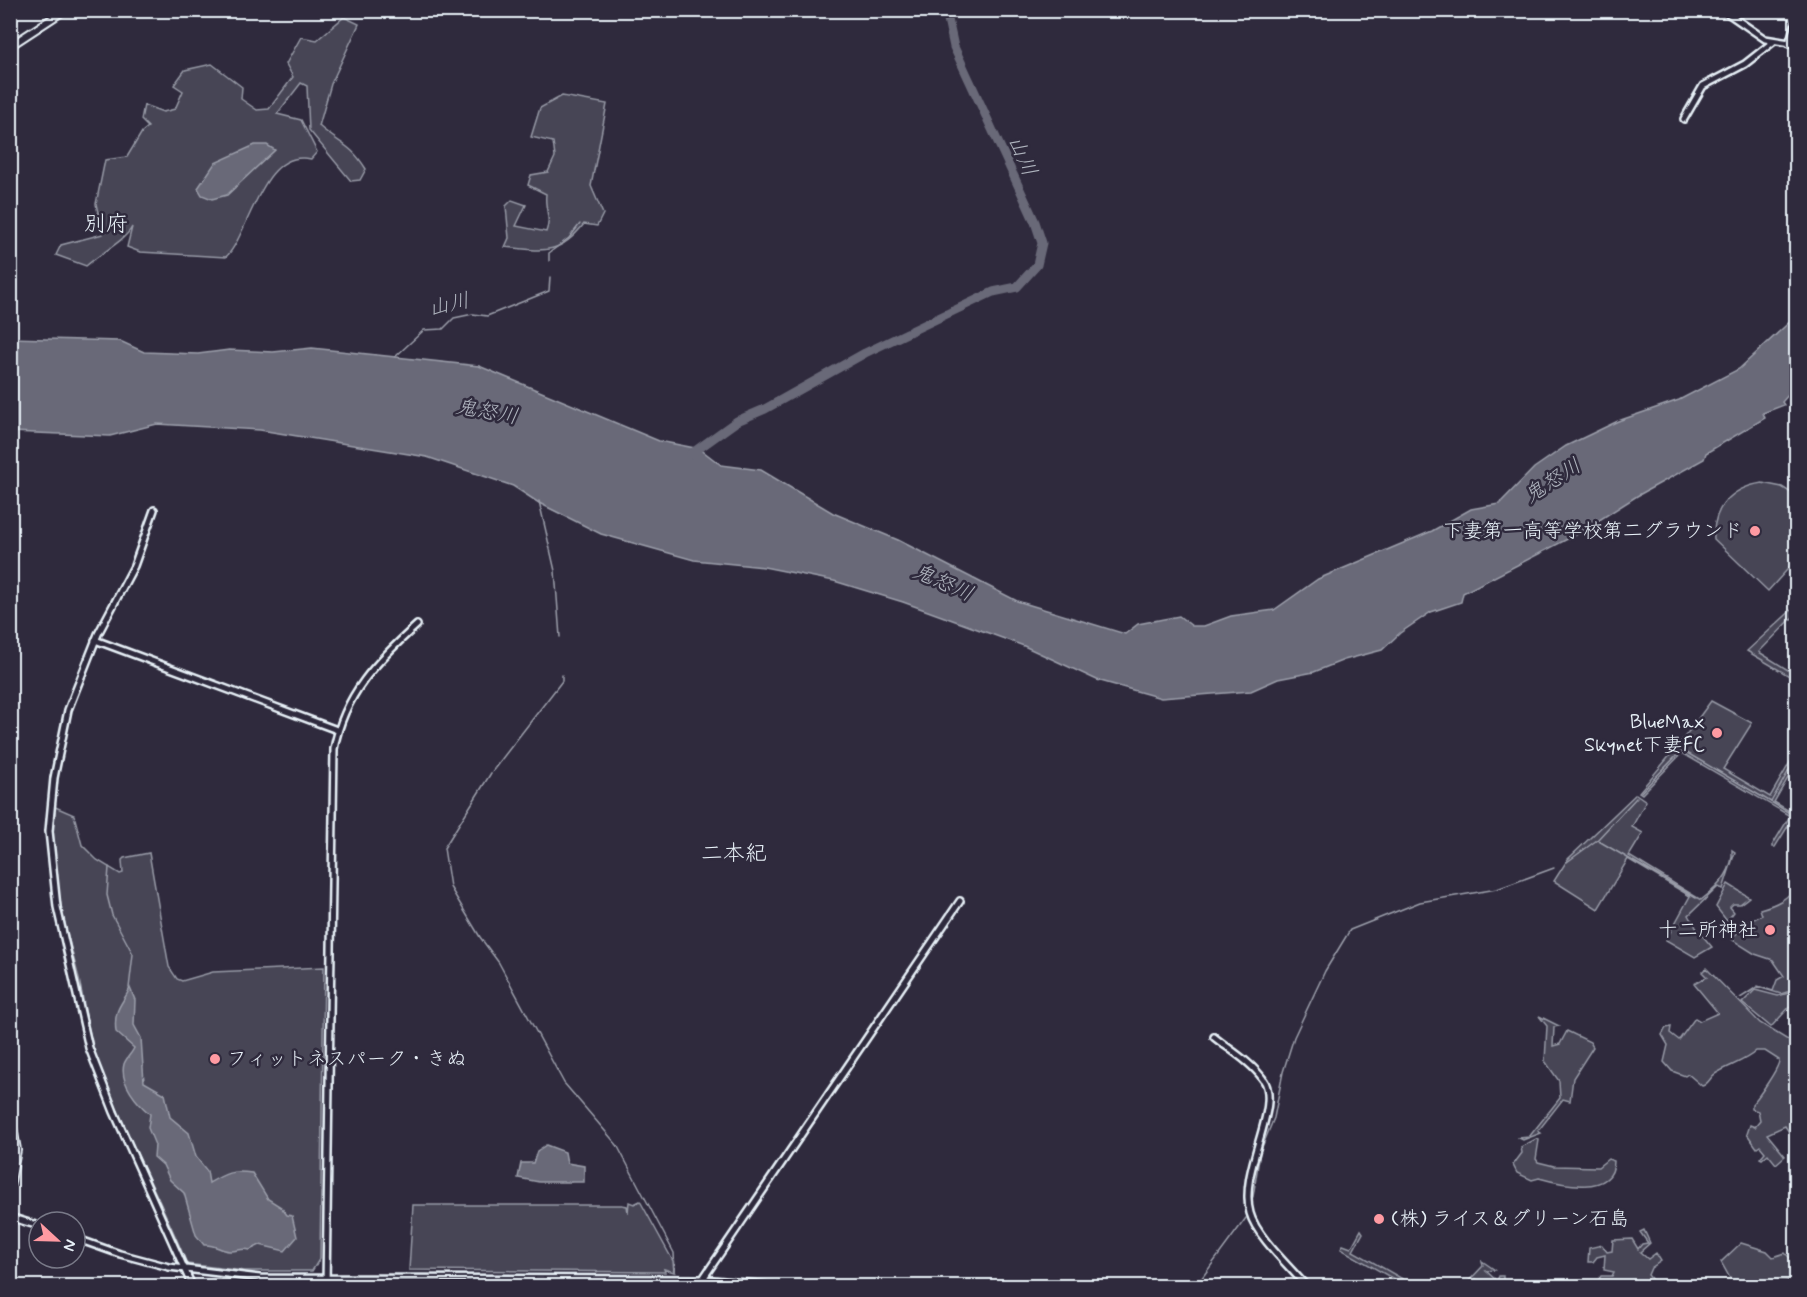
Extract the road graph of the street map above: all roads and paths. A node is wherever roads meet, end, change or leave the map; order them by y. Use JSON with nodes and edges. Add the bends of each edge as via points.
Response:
{"nodes":[{"id":1,"x":65,"y":10,"type":"edge"},
{"id":2,"x":1722,"y":10,"type":"edge"},
{"id":3,"x":1797,"y":21,"type":"edge"},
{"id":4,"x":1773,"y":42,"type":"junction"},
{"id":5,"x":1789,"y":44,"type":"junction"},
{"id":6,"x":1797,"y":44,"type":"edge"},
{"id":7,"x":10,"y":46,"type":"edge"},
{"id":8,"x":1684,"y":119,"type":"dead end"},
{"id":9,"x":154,"y":510,"type":"dead end"},
{"id":10,"x":417,"y":625,"type":"dead end"},
{"id":11,"x":95,"y":640,"type":"junction"},
{"id":12,"x":337,"y":730,"type":"junction"},
{"id":13,"x":960,"y":901,"type":"dead end"},
{"id":14,"x":1214,"y":1037,"type":"dead end"},
{"id":15,"x":10,"y":1111,"type":"edge"},
{"id":16,"x":10,"y":1187,"type":"edge"},
{"id":17,"x":10,"y":1217,"type":"edge"},
{"id":18,"x":27,"y":1222,"type":"edge"},
{"id":19,"x":87,"y":1242,"type":"edge"},
{"id":20,"x":186,"y":1270,"type":"junction"},
{"id":21,"x":326,"y":1279,"type":"junction"},
{"id":22,"x":703,"y":1279,"type":"junction"},
{"id":23,"x":192,"y":1287,"type":"edge"},
{"id":24,"x":326,"y":1287,"type":"edge"},
{"id":25,"x":698,"y":1287,"type":"edge"},
{"id":26,"x":778,"y":1287,"type":"edge"},
{"id":27,"x":1306,"y":1287,"type":"edge"}],
"edges":[{"from":1,"to":7,"type":"main road"},
{"from":2,"to":4,"type":"street"},
{"from":3,"to":5,"type":"street"},
{"from":4,"to":5,"type":"street"},
{"from":4,"to":8,"type":"street","via":[[1745,64],[1703,86]]},
{"from":5,"to":6,"type":"street"},
{"from":9,"to":11,"type":"street","via":[[134,566]]},
{"from":10,"to":12,"type":"street","via":[[368,673],[350,699]]},
{"from":11,"to":12,"type":"street"},
{"from":11,"to":20,"type":"street","via":[[73,693],[59,745],[49,815],[52,878],[93,1060]]},
{"from":12,"to":21,"type":"street","via":[[333,774]]},
{"from":13,"to":22,"type":"street"},
{"from":14,"to":27,"type":"street","via":[[1268,1086],[1269,1107],[1252,1161],[1249,1209],[1258,1229]]},
{"from":15,"to":16,"type":"main road","via":[[16,1150]]},
{"from":17,"to":18,"type":"street"},
{"from":19,"to":20,"type":"street"},
{"from":20,"to":21,"type":"street","via":[[260,1278]]},
{"from":20,"to":23,"type":"street"},
{"from":21,"to":22,"type":"street"},
{"from":21,"to":24,"type":"street"},
{"from":22,"to":25,"type":"street"},
{"from":22,"to":26,"type":"street"}]}
